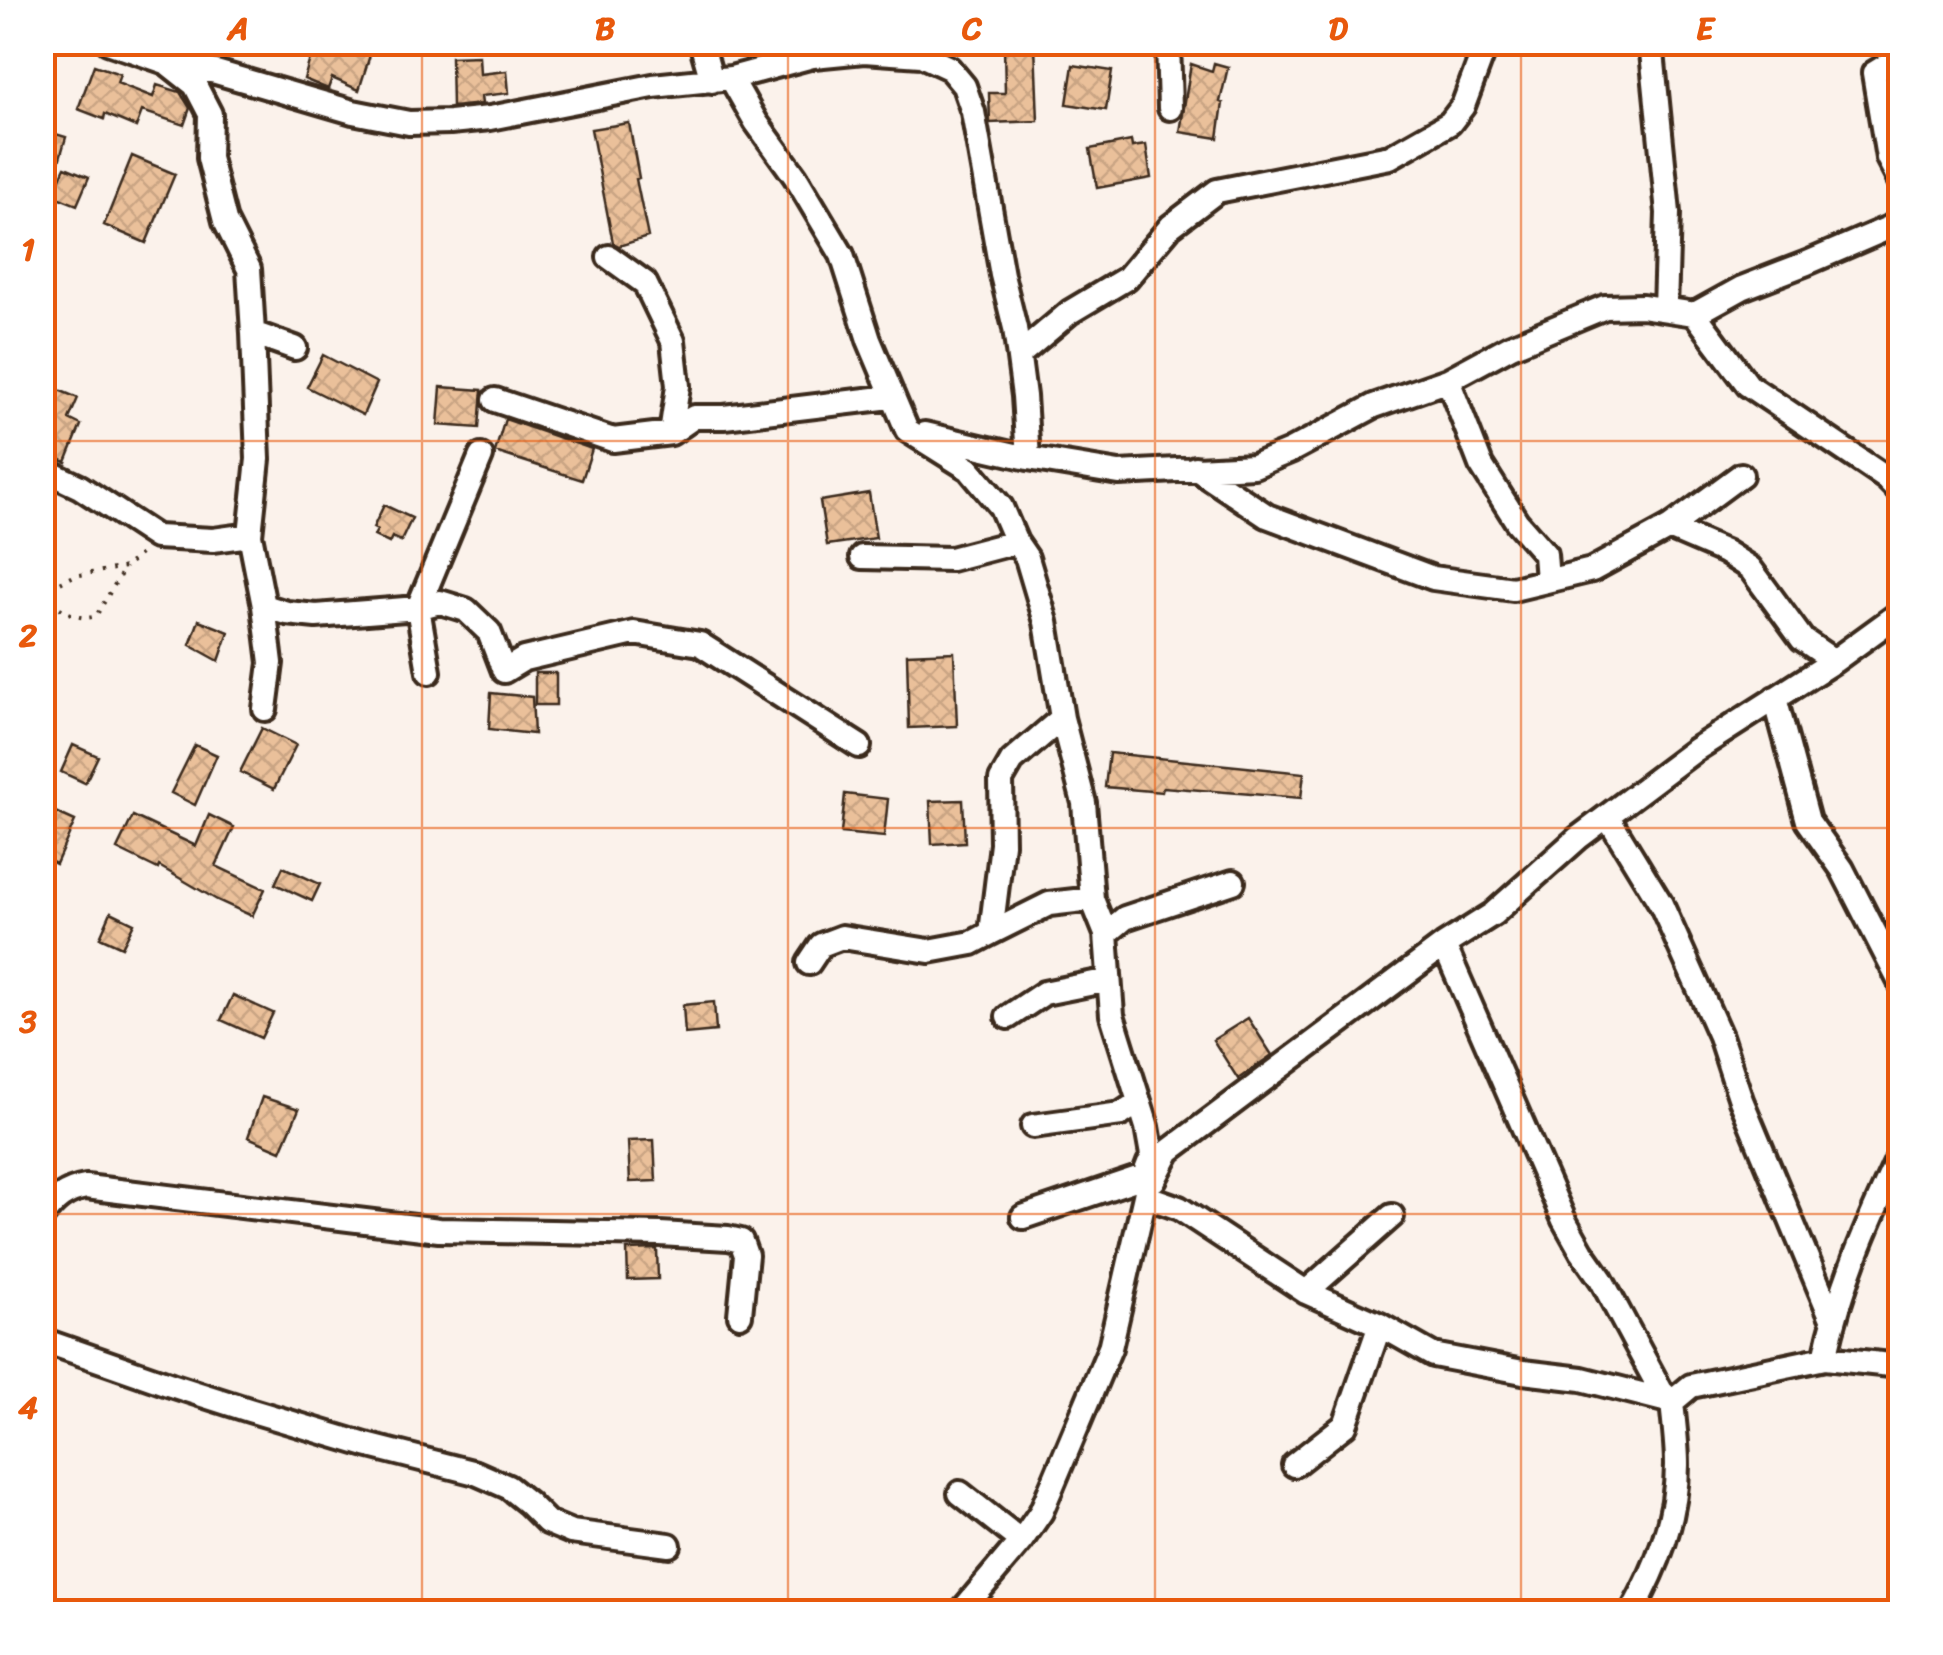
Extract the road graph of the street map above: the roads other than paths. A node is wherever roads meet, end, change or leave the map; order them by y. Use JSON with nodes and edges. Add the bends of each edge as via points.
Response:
{"nodes":[{"id":1,"x":108,"y":42,"type":"edge"},
{"id":2,"x":700,"y":42,"type":"edge"},
{"id":3,"x":1168,"y":42,"type":"edge"},
{"id":4,"x":1487,"y":42,"type":"edge"},
{"id":5,"x":1651,"y":42,"type":"edge"},
{"id":6,"x":1900,"y":56,"type":"edge"},
{"id":7,"x":166,"y":62,"type":"junction"},
{"id":8,"x":722,"y":79,"type":"junction"},
{"id":9,"x":1170,"y":108,"type":"dead end"},
{"id":10,"x":1900,"y":181,"type":"edge"},
{"id":11,"x":1900,"y":223,"type":"edge"},
{"id":12,"x":609,"y":257,"type":"dead end"},
{"id":13,"x":1664,"y":309,"type":"junction"},
{"id":14,"x":1695,"y":314,"type":"junction"},
{"id":15,"x":253,"y":333,"type":"junction"},
{"id":16,"x":295,"y":348,"type":"dead end"},
{"id":17,"x":1018,"y":355,"type":"junction"},
{"id":18,"x":1448,"y":380,"type":"junction"},
{"id":19,"x":891,"y":397,"type":"junction"},
{"id":20,"x":495,"y":400,"type":"dead end"},
{"id":21,"x":907,"y":430,"type":"junction"},
{"id":22,"x":671,"y":434,"type":"junction"},
{"id":23,"x":482,"y":456,"type":"dead end"},
{"id":24,"x":1028,"y":458,"type":"junction"},
{"id":25,"x":1196,"y":468,"type":"junction"},
{"id":26,"x":42,"y":469,"type":"edge"},
{"id":27,"x":1741,"y":474,"type":"dead end"},
{"id":28,"x":1900,"y":492,"type":"edge"},
{"id":29,"x":1669,"y":528,"type":"junction"},
{"id":30,"x":250,"y":535,"type":"junction"},
{"id":31,"x":1016,"y":542,"type":"junction"},
{"id":32,"x":862,"y":557,"type":"dead end"},
{"id":33,"x":1547,"y":580,"type":"junction"},
{"id":34,"x":264,"y":606,"type":"junction"},
{"id":35,"x":418,"y":608,"type":"junction"},
{"id":36,"x":1900,"y":614,"type":"edge"},
{"id":37,"x":1834,"y":661,"type":"junction"},
{"id":38,"x":428,"y":672,"type":"dead end"},
{"id":39,"x":1775,"y":698,"type":"junction"},
{"id":40,"x":266,"y":709,"type":"dead end"},
{"id":41,"x":1062,"y":718,"type":"junction"},
{"id":42,"x":859,"y":746,"type":"dead end"},
{"id":43,"x":1608,"y":817,"type":"junction"},
{"id":44,"x":1233,"y":882,"type":"dead end"},
{"id":45,"x":1092,"y":899,"type":"junction"},
{"id":46,"x":991,"y":933,"type":"junction"},
{"id":47,"x":1106,"y":934,"type":"junction"},
{"id":48,"x":1444,"y":946,"type":"junction"},
{"id":49,"x":809,"y":963,"type":"dead end"},
{"id":50,"x":1109,"y":980,"type":"junction"},
{"id":51,"x":1900,"y":982,"type":"edge"},
{"id":52,"x":1008,"y":1017,"type":"dead end"},
{"id":53,"x":1139,"y":1102,"type":"junction"},
{"id":54,"x":1033,"y":1126,"type":"dead end"},
{"id":55,"x":1900,"y":1154,"type":"edge"},
{"id":56,"x":1152,"y":1155,"type":"junction"},
{"id":57,"x":1145,"y":1196,"type":"junction"},
{"id":58,"x":1392,"y":1216,"type":"dead end"},
{"id":59,"x":42,"y":1217,"type":"edge"},
{"id":60,"x":1023,"y":1218,"type":"dead end"},
{"id":61,"x":1306,"y":1292,"type":"junction"},
{"id":62,"x":740,"y":1315,"type":"dead end"},
{"id":63,"x":1833,"y":1321,"type":"junction"},
{"id":64,"x":1380,"y":1325,"type":"junction"},
{"id":65,"x":42,"y":1340,"type":"edge"},
{"id":66,"x":1825,"y":1358,"type":"junction"},
{"id":67,"x":1900,"y":1366,"type":"edge"},
{"id":68,"x":1672,"y":1402,"type":"junction"},
{"id":69,"x":1294,"y":1465,"type":"dead end"},
{"id":70,"x":960,"y":1493,"type":"dead end"},
{"id":71,"x":1021,"y":1541,"type":"junction"},
{"id":72,"x":669,"y":1545,"type":"dead end"},
{"id":73,"x":960,"y":1612,"type":"edge"},
{"id":74,"x":1632,"y":1612,"type":"edge"}],
"edges":[{"from":1,"to":7,"type":"street"},
{"from":2,"to":8,"type":"street"},
{"from":3,"to":9,"type":"street"},
{"from":4,"to":17,"type":"street","via":[[1450,123],[1390,157],[1216,192],[1171,226],[1126,278]]},
{"from":5,"to":13,"type":"street","via":[[1668,213]]},
{"from":6,"to":10,"type":"street","via":[[1874,73],[1888,158]]},
{"from":7,"to":8,"type":"street","via":[[409,124],[490,118]]},
{"from":7,"to":15,"type":"street","via":[[195,85],[210,114],[209,158],[225,222],[249,269]]},
{"from":8,"to":17,"type":"street","via":[[864,51],[921,55],[948,68],[964,86],[973,112]]},
{"from":8,"to":19,"type":"street","via":[[796,176],[842,255]]},
{"from":11,"to":14,"type":"street"},
{"from":12,"to":22,"type":"street","via":[[645,283],[673,342],[678,386]]},
{"from":13,"to":14,"type":"street"},
{"from":13,"to":18,"type":"street","via":[[1605,307]]},
{"from":14,"to":28,"type":"street","via":[[1748,385]]},
{"from":15,"to":16,"type":"street"},
{"from":15,"to":30,"type":"street","via":[[258,459]]},
{"from":17,"to":24,"type":"street"},
{"from":18,"to":25,"type":"street","via":[[1374,406],[1254,466]]},
{"from":18,"to":33,"type":"street","via":[[1481,465],[1545,554]]},
{"from":19,"to":21,"type":"street"},
{"from":19,"to":22,"type":"street","via":[[694,417]]},
{"from":20,"to":22,"type":"street","via":[[614,440]]},
{"from":21,"to":24,"type":"street"},
{"from":21,"to":31,"type":"street","via":[[969,470],[1001,507]]},
{"from":23,"to":35,"type":"street"},
{"from":24,"to":25,"type":"street","via":[[1119,474]]},
{"from":25,"to":33,"type":"street","via":[[1267,516],[1433,578],[1513,589]]},
{"from":26,"to":30,"type":"street","via":[[156,537]]},
{"from":27,"to":29,"type":"street"},
{"from":29,"to":33,"type":"street","via":[[1592,570]]},
{"from":29,"to":37,"type":"street","via":[[1750,568],[1802,639]]},
{"from":30,"to":34,"type":"street"},
{"from":31,"to":32,"type":"street","via":[[952,559]]},
{"from":31,"to":41,"type":"street","via":[[1046,622]]},
{"from":34,"to":35,"type":"street","via":[[316,616]]},
{"from":34,"to":40,"type":"street","via":[[271,663]]},
{"from":35,"to":38,"type":"street"},
{"from":35,"to":42,"type":"street","via":[[440,602],[466,610],[488,632],[504,670],[524,659],[634,633],[700,644]]},
{"from":36,"to":37,"type":"street"},
{"from":37,"to":39,"type":"street"},
{"from":39,"to":43,"type":"street"},
{"from":39,"to":51,"type":"street","via":[[1808,821],[1842,869]]},
{"from":41,"to":45,"type":"street","via":[[1084,802]]},
{"from":41,"to":46,"type":"street","via":[[1012,761],[1001,780],[1002,844]]},
{"from":43,"to":48,"type":"street","via":[[1493,914]]},
{"from":43,"to":63,"type":"street","via":[[1661,904],[1720,1036]]},
{"from":44,"to":47,"type":"street","via":[[1125,918]]},
{"from":45,"to":46,"type":"street","via":[[1049,904]]},
{"from":45,"to":47,"type":"street"},
{"from":46,"to":49,"type":"street","via":[[929,951],[842,937],[822,945]]},
{"from":47,"to":50,"type":"street"},
{"from":48,"to":57,"type":"street","via":[[1169,1151]]},
{"from":48,"to":68,"type":"street","via":[[1564,1220]]},
{"from":50,"to":52,"type":"street","via":[[1044,993]]},
{"from":50,"to":53,"type":"street","via":[[1112,1015]]},
{"from":53,"to":54,"type":"street","via":[[1120,1114]]},
{"from":53,"to":56,"type":"street"},
{"from":55,"to":63,"type":"street"},
{"from":56,"to":57,"type":"street"},
{"from":56,"to":60,"type":"street","via":[[1144,1176]]},
{"from":57,"to":61,"type":"street","via":[[1179,1208]]},
{"from":57,"to":71,"type":"street","via":[[1110,1348],[1041,1512]]},
{"from":58,"to":61,"type":"street"},
{"from":59,"to":62,"type":"street","via":[[62,1194],[86,1187],[438,1230],[728,1238],[741,1242],[746,1255]]},
{"from":61,"to":64,"type":"street"},
{"from":63,"to":66,"type":"street"},
{"from":64,"to":68,"type":"street","via":[[1433,1355],[1582,1379]]},
{"from":64,"to":69,"type":"street","via":[[1344,1425]]},
{"from":65,"to":72,"type":"street","via":[[233,1405],[476,1472],[571,1532]]},
{"from":66,"to":67,"type":"street"},
{"from":66,"to":68,"type":"street","via":[[1692,1386]]},
{"from":68,"to":74,"type":"street","via":[[1677,1467],[1670,1528]]},
{"from":70,"to":71,"type":"street"},
{"from":71,"to":73,"type":"street"}]}
